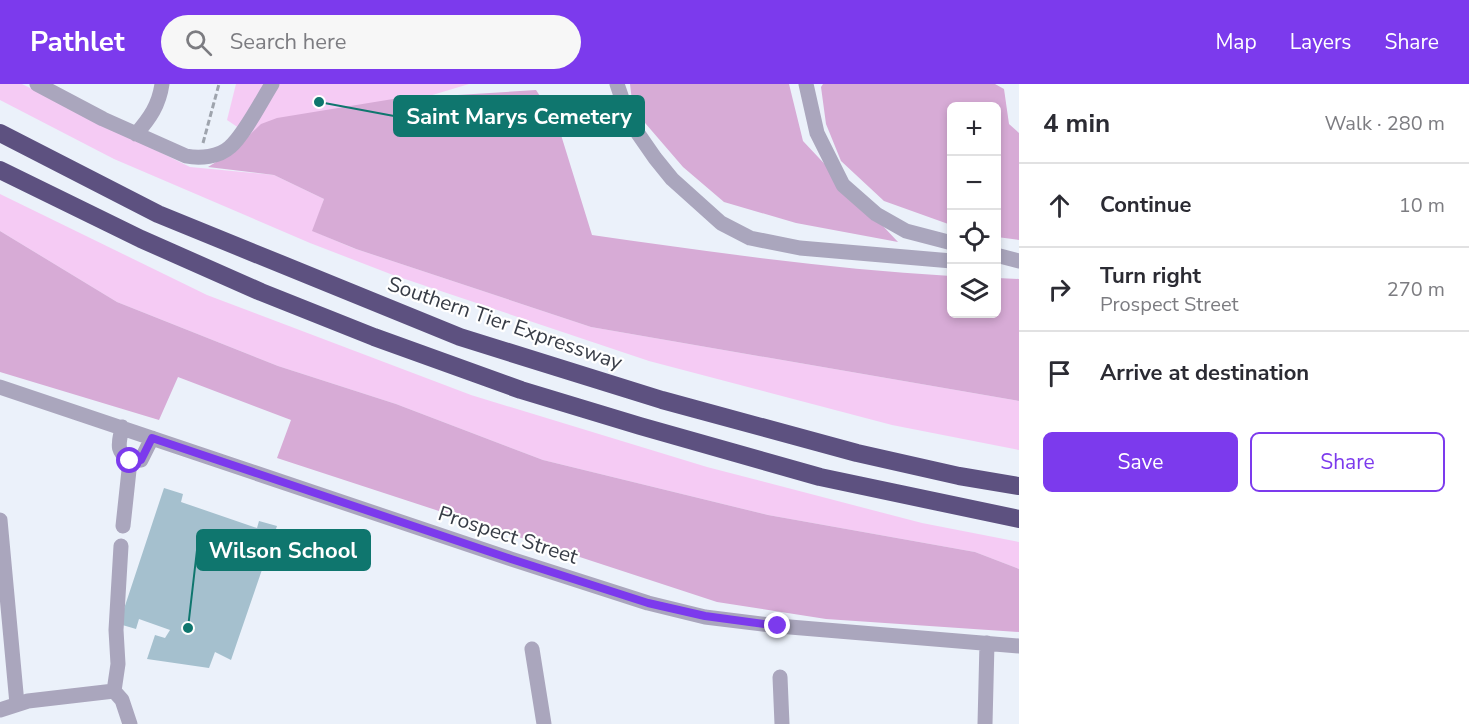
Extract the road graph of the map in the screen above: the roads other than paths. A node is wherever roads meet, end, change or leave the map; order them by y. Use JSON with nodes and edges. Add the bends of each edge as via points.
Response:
{"nodes":[{"id":1,"x":37,"y":84,"type":"edge"},
{"id":2,"x":162,"y":84,"type":"edge"},
{"id":3,"x":272,"y":84,"type":"edge"},
{"id":4,"x":617,"y":84,"type":"edge"},
{"id":5,"x":806,"y":84,"type":"edge"},
{"id":6,"x":60,"y":90,"type":"edge"},
{"id":7,"x":0,"y":133,"type":"edge"},
{"id":8,"x":136,"y":134,"type":"junction"},
{"id":9,"x":0,"y":170,"type":"edge"},
{"id":10,"x":947,"y":242,"type":"edge"},
{"id":11,"x":1001,"y":257,"type":"edge"},
{"id":12,"x":947,"y":261,"type":"edge"},
{"id":13,"x":1001,"y":263,"type":"edge"},
{"id":14,"x":1019,"y":263,"type":"edge"},
{"id":15,"x":0,"y":387,"type":"edge"},
{"id":16,"x":122,"y":427,"type":"junction"},
{"id":17,"x":152,"y":438,"type":"junction"},
{"id":18,"x":130,"y":461,"type":"junction"},
{"id":19,"x":1019,"y":486,"type":"edge"},
{"id":20,"x":0,"y":519,"type":"edge"},
{"id":21,"x":1019,"y":519,"type":"edge"},
{"id":22,"x":123,"y":526,"type":"dead end"},
{"id":23,"x":121,"y":546,"type":"dead end"},
{"id":24,"x":987,"y":643,"type":"junction"},
{"id":25,"x":1019,"y":646,"type":"edge"},
{"id":26,"x":532,"y":649,"type":"dead end"},
{"id":27,"x":780,"y":677,"type":"dead end"},
{"id":28,"x":114,"y":691,"type":"junction"},
{"id":29,"x":17,"y":704,"type":"junction"},
{"id":30,"x":0,"y":710,"type":"edge"},
{"id":31,"x":130,"y":724,"type":"edge"},
{"id":32,"x":544,"y":724,"type":"edge"},
{"id":33,"x":782,"y":724,"type":"edge"},
{"id":34,"x":985,"y":724,"type":"edge"}],
"edges":[{"from":1,"to":6,"type":"street"},
{"from":2,"to":8,"type":"street","via":[[160,100]]},
{"from":3,"to":8,"type":"street","via":[[231,147],[216,156],[186,156]]},
{"from":4,"to":12,"type":"street","via":[[630,122],[655,158],[672,179],[721,223],[750,238],[800,248]]},
{"from":5,"to":10,"type":"street","via":[[817,133],[843,185],[876,214],[906,231]]},
{"from":6,"to":8,"type":"street"},
{"from":7,"to":19,"type":"highway","name":"Southern Tier Expressway","via":[[158,214],[460,337],[662,400],[857,453]]},
{"from":9,"to":21,"type":"highway","via":[[261,292],[521,390],[820,477]]},
{"from":11,"to":14,"type":"street"},
{"from":13,"to":14,"type":"street"},
{"from":15,"to":16,"type":"street","name":"Prospect Street"},
{"from":16,"to":17,"type":"street","name":"Prospect Street"},
{"from":16,"to":18,"type":"street","via":[[119,451]]},
{"from":17,"to":18,"type":"street","via":[[141,460]]},
{"from":17,"to":24,"type":"street","name":"Prospect Street","via":[[648,603],[778,626]]},
{"from":18,"to":22,"type":"street"},
{"from":20,"to":29,"type":"street"},
{"from":23,"to":28,"type":"street"},
{"from":24,"to":25,"type":"street","name":"Prospect Street"},
{"from":24,"to":34,"type":"street"},
{"from":26,"to":32,"type":"street"},
{"from":27,"to":33,"type":"street"},
{"from":28,"to":29,"type":"street"},
{"from":28,"to":31,"type":"street","via":[[122,700]]},
{"from":29,"to":30,"type":"street"}]}
